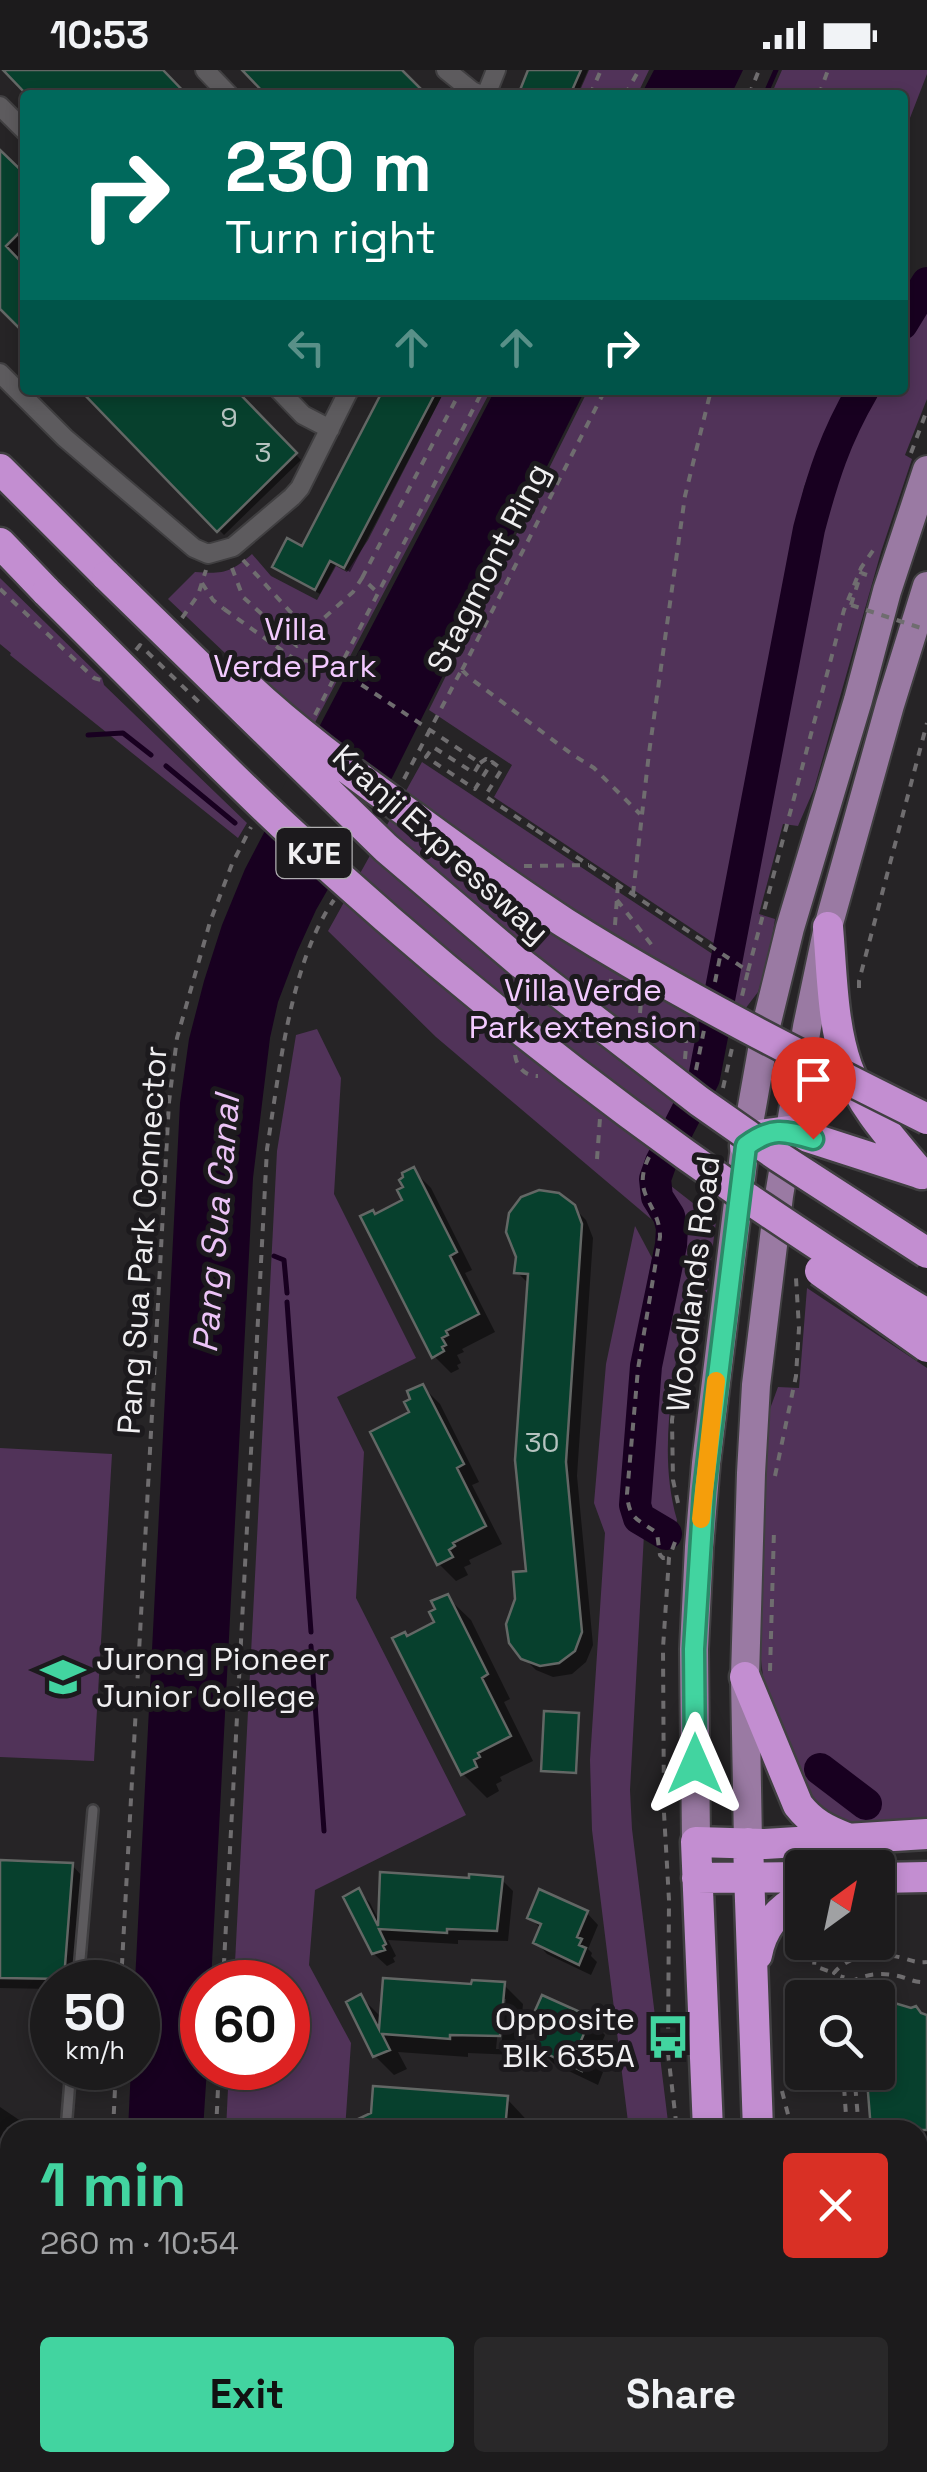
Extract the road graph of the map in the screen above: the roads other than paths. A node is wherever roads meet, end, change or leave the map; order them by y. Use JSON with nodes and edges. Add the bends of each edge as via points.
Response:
{"nodes":[{"id":1,"x":205,"y":70,"type":"edge"},
{"id":2,"x":446,"y":70,"type":"edge"},
{"id":3,"x":224,"y":90,"type":"edge"},
{"id":4,"x":470,"y":90,"type":"edge"},
{"id":5,"x":0,"y":106,"type":"edge"},
{"id":6,"x":20,"y":126,"type":"edge"},
{"id":7,"x":0,"y":372,"type":"edge"},
{"id":8,"x":20,"y":392,"type":"edge"},
{"id":9,"x":23,"y":395,"type":"edge"},
{"id":10,"x":283,"y":395,"type":"edge"},
{"id":11,"x":347,"y":395,"type":"edge"},
{"id":12,"x":330,"y":429,"type":"junction"},
{"id":13,"x":918,"y":465,"type":"edge"},
{"id":14,"x":0,"y":469,"type":"edge"},
{"id":15,"x":0,"y":542,"type":"edge"},
{"id":16,"x":107,"y":576,"type":"junction"},
{"id":17,"x":927,"y":586,"type":"edge"},
{"id":18,"x":828,"y":928,"type":"junction"},
{"id":19,"x":767,"y":1022,"type":"junction"},
{"id":20,"x":807,"y":1027,"type":"junction"},
{"id":21,"x":603,"y":1111,"type":"junction"},
{"id":22,"x":927,"y":1119,"type":"edge"},
{"id":23,"x":789,"y":1132,"type":"junction"},
{"id":24,"x":746,"y":1146,"type":"junction"},
{"id":25,"x":924,"y":1175,"type":"edge"},
{"id":26,"x":927,"y":1253,"type":"edge"},
{"id":27,"x":927,"y":1314,"type":"edge"},
{"id":28,"x":927,"y":1347,"type":"edge"},
{"id":29,"x":757,"y":1676,"type":"junction"},
{"id":30,"x":93,"y":1810,"type":"dead end"},
{"id":31,"x":927,"y":1834,"type":"edge"},
{"id":32,"x":855,"y":1840,"type":"junction"},
{"id":33,"x":696,"y":1842,"type":"junction"},
{"id":34,"x":748,"y":1843,"type":"junction"},
{"id":35,"x":751,"y":1877,"type":"junction"},
{"id":36,"x":785,"y":1877,"type":"edge"},
{"id":37,"x":697,"y":1878,"type":"junction"},
{"id":38,"x":927,"y":1878,"type":"edge"},
{"id":39,"x":895,"y":1879,"type":"edge"},
{"id":40,"x":785,"y":1908,"type":"edge"},
{"id":41,"x":80,"y":1960,"type":"edge"},
{"id":42,"x":752,"y":1986,"type":"junction"},
{"id":43,"x":69,"y":2090,"type":"edge"},
{"id":44,"x":67,"y":2120,"type":"edge"},
{"id":45,"x":708,"y":2120,"type":"edge"},
{"id":46,"x":758,"y":2120,"type":"edge"}],
"edges":[{"from":1,"to":3,"type":"street"},
{"from":2,"to":4,"type":"street"},
{"from":5,"to":6,"type":"street"},
{"from":7,"to":8,"type":"street"},
{"from":9,"to":12,"type":"street","via":[[65,438],[208,554],[233,547],[292,497]]},
{"from":10,"to":12,"type":"street"},
{"from":11,"to":12,"type":"street"},
{"from":13,"to":19,"type":"main road","name":"Woodlands Road"},
{"from":14,"to":16,"type":"highway","name":"Kranji Expressway","number":"KJE"},
{"from":15,"to":21,"type":"highway","number":"KJE","bridge":true,"via":[[282,824]]},
{"from":16,"to":22,"type":"highway","bridge":true,"via":[[323,751],[518,892],[740,1025]]},
{"from":16,"to":26,"type":"highway","name":"Kranji Expressway","number":"KJE","bridge":true,"via":[[386,848],[522,964],[699,1101]]},
{"from":17,"to":18,"type":"main road"},
{"from":18,"to":20,"type":"main road"},
{"from":18,"to":25,"type":"highway","via":[[846,1065],[874,1117]]},
{"from":19,"to":20,"type":"main road","via":[[774,1039],[788,1044]]},
{"from":19,"to":24,"type":"main road","name":"Woodlands Road"},
{"from":20,"to":23,"type":"main road"},
{"from":21,"to":27,"type":"highway","number":"KJE","bridge":true},
{"from":21,"to":28,"type":"highway","bridge":true},
{"from":23,"to":24,"type":"highway","via":[[760,1135]]},
{"from":23,"to":25,"type":"highway"},
{"from":23,"to":29,"type":"main road","via":[[756,1385],[751,1472]]},
{"from":24,"to":33,"type":"main road","name":"Woodlands Road","via":[[699,1547]]},
{"from":29,"to":32,"type":"highway","via":[[798,1805],[825,1830]]},
{"from":29,"to":34,"type":"main road"},
{"from":30,"to":41,"type":"lane"},
{"from":31,"to":32,"type":"highway"},
{"from":32,"to":34,"type":"highway"},
{"from":33,"to":34,"type":"highway"},
{"from":33,"to":37,"type":"highway","name":"Woodlands Road"},
{"from":34,"to":35,"type":"highway"},
{"from":35,"to":36,"type":"highway"},
{"from":35,"to":37,"type":"highway"},
{"from":35,"to":42,"type":"highway"},
{"from":37,"to":45,"type":"highway","name":"Woodlands Road"},
{"from":38,"to":39,"type":"highway"},
{"from":40,"to":42,"type":"highway","via":[[759,1942]]},
{"from":42,"to":46,"type":"highway"},
{"from":43,"to":44,"type":"lane"}]}
